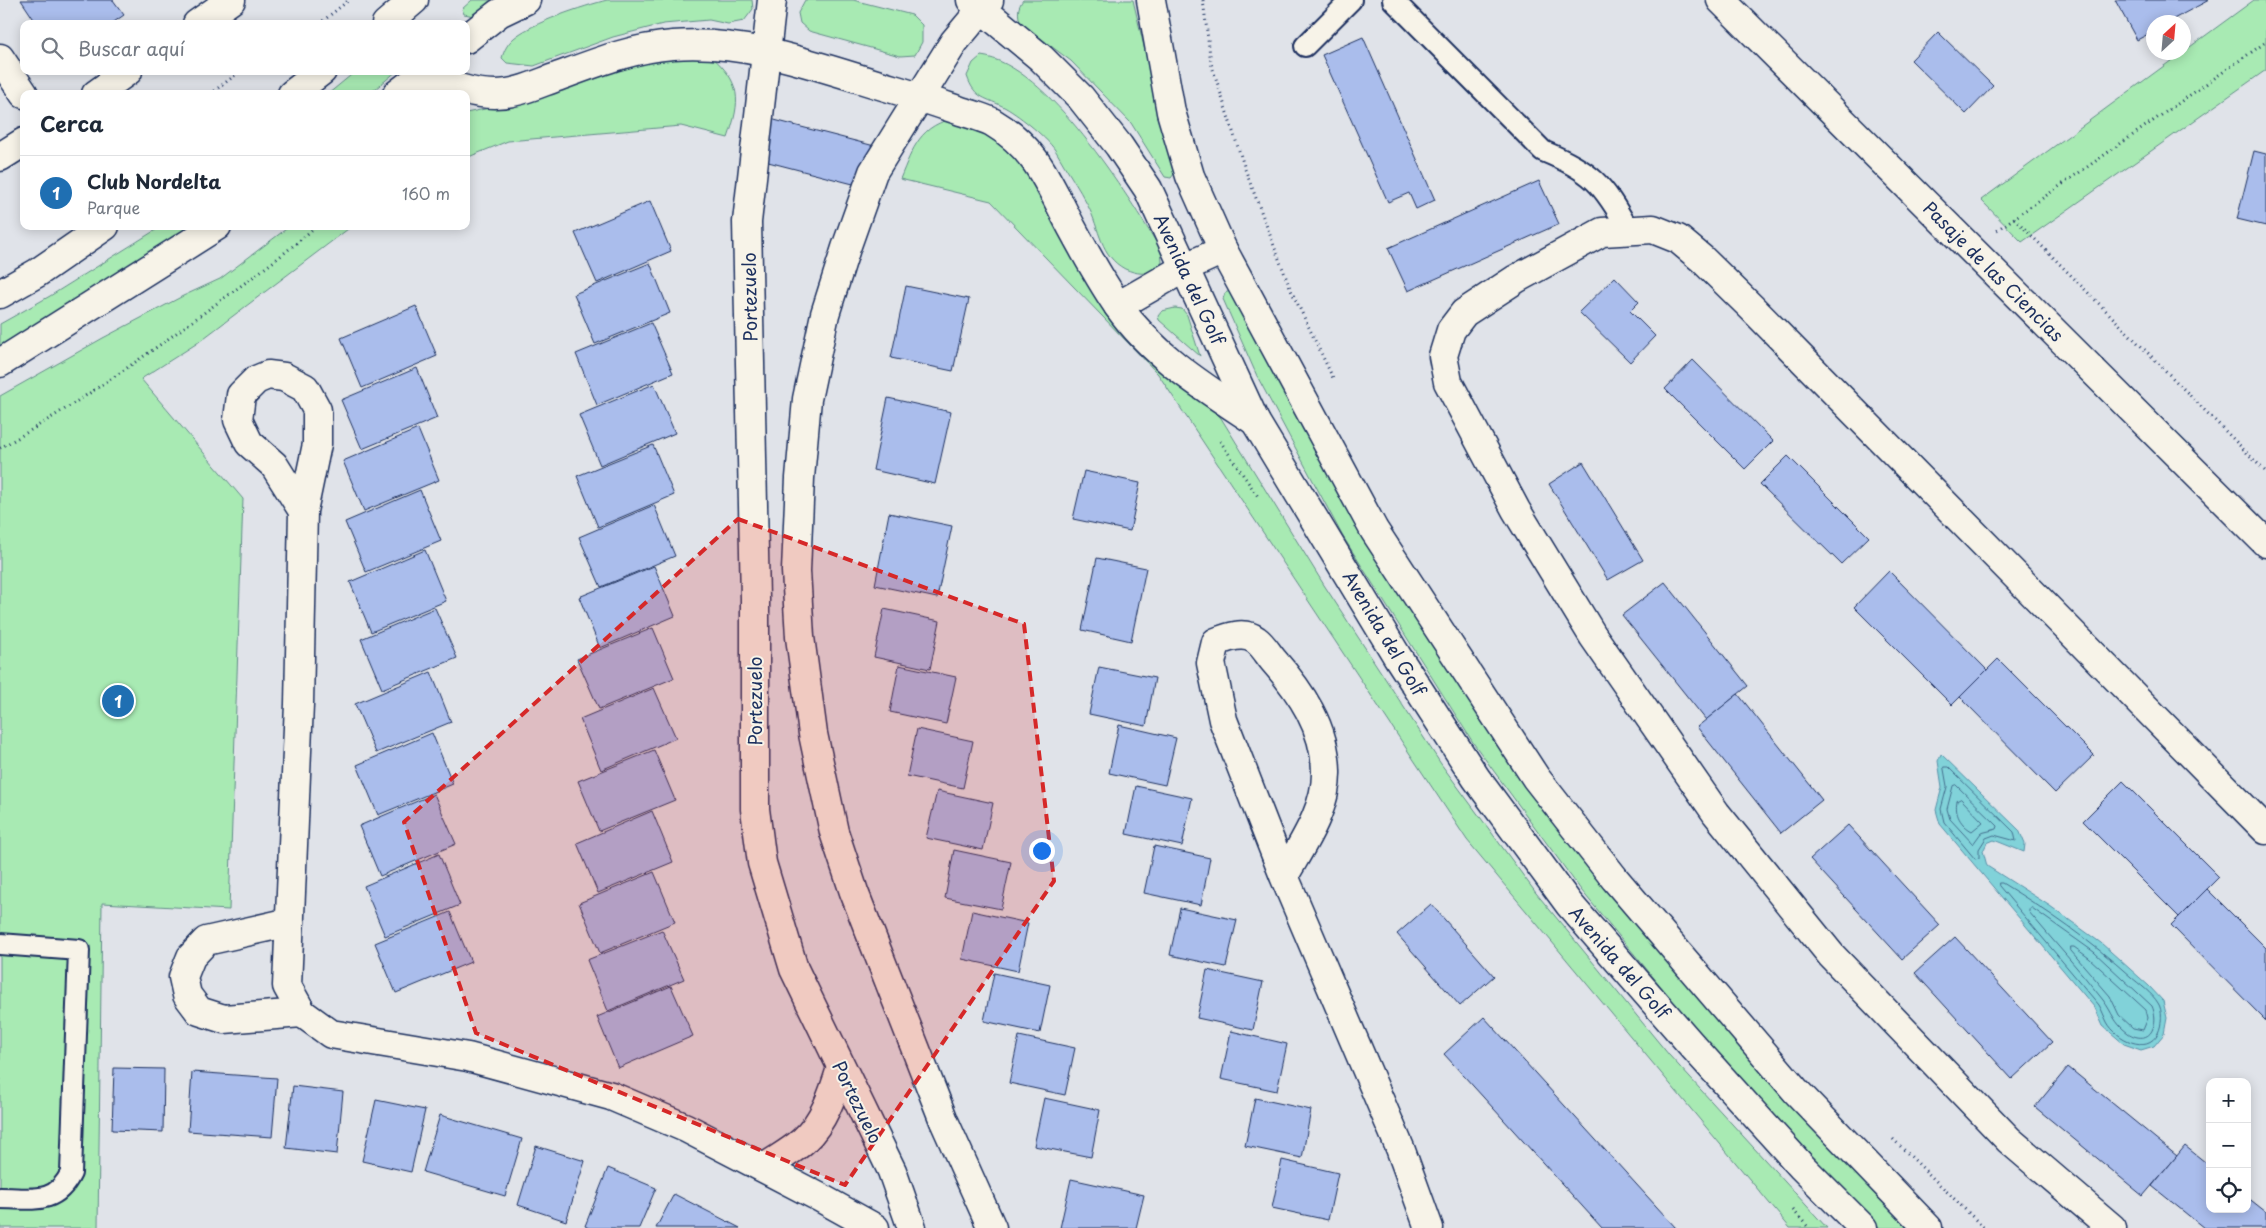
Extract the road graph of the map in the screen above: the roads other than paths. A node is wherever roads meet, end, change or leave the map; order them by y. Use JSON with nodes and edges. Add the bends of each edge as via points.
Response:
{"nodes":[{"id":1,"x":231,"y":0,"type":"edge"},
{"id":2,"x":414,"y":0,"type":"edge"},
{"id":3,"x":526,"y":0,"type":"edge"},
{"id":4,"x":772,"y":0,"type":"edge"},
{"id":5,"x":1151,"y":0,"type":"edge"},
{"id":6,"x":1351,"y":0,"type":"edge"},
{"id":7,"x":1393,"y":0,"type":"edge"},
{"id":8,"x":1721,"y":0,"type":"edge"},
{"id":9,"x":980,"y":3,"type":"edge"},
{"id":10,"x":203,"y":20,"type":"edge"},
{"id":11,"x":391,"y":20,"type":"edge"},
{"id":12,"x":470,"y":36,"type":"edge"},
{"id":13,"x":1305,"y":46,"type":"dead end"},
{"id":14,"x":767,"y":52,"type":"junction"},
{"id":15,"x":0,"y":58,"type":"edge"},
{"id":16,"x":122,"y":75,"type":"edge"},
{"id":17,"x":317,"y":75,"type":"edge"},
{"id":18,"x":420,"y":75,"type":"edge"},
{"id":19,"x":430,"y":75,"type":"edge"},
{"id":20,"x":21,"y":90,"type":"edge"},
{"id":21,"x":102,"y":90,"type":"edge"},
{"id":22,"x":297,"y":90,"type":"edge"},
{"id":23,"x":402,"y":90,"type":"edge"},
{"id":24,"x":463,"y":90,"type":"edge"},
{"id":25,"x":470,"y":91,"type":"edge"},
{"id":26,"x":920,"y":96,"type":"junction"},
{"id":27,"x":20,"y":144,"type":"edge"},
{"id":28,"x":0,"y":156,"type":"edge"},
{"id":29,"x":1628,"y":229,"type":"junction"},
{"id":30,"x":99,"y":230,"type":"edge"},
{"id":31,"x":211,"y":230,"type":"edge"},
{"id":32,"x":1223,"y":250,"type":"junction"},
{"id":33,"x":1186,"y":267,"type":"junction"},
{"id":34,"x":0,"y":294,"type":"edge"},
{"id":35,"x":1118,"y":306,"type":"junction"},
{"id":36,"x":0,"y":364,"type":"edge"},
{"id":37,"x":1255,"y":421,"type":"junction"},
{"id":38,"x":303,"y":511,"type":"dead end"},
{"id":39,"x":2266,"y":543,"type":"edge"},
{"id":40,"x":2266,"y":830,"type":"edge"},
{"id":41,"x":1284,"y":876,"type":"junction"},
{"id":42,"x":290,"y":922,"type":"junction"},
{"id":43,"x":0,"y":944,"type":"edge"},
{"id":44,"x":302,"y":1013,"type":"junction"},
{"id":45,"x":840,"y":1068,"type":"junction"},
{"id":46,"x":764,"y":1168,"type":"junction"},
{"id":47,"x":0,"y":1198,"type":"edge"},
{"id":48,"x":874,"y":1228,"type":"edge"},
{"id":49,"x":912,"y":1228,"type":"edge"},
{"id":50,"x":992,"y":1228,"type":"edge"},
{"id":51,"x":1428,"y":1228,"type":"edge"},
{"id":52,"x":1863,"y":1228,"type":"edge"},
{"id":53,"x":1928,"y":1228,"type":"edge"},
{"id":54,"x":2112,"y":1228,"type":"edge"}],
"edges":[{"from":1,"to":10,"type":"street"},
{"from":2,"to":11,"type":"street"},
{"from":3,"to":12,"type":"street","via":[[499,13]]},
{"from":4,"to":14,"type":"street","name":"Portezuelo"},
{"from":5,"to":32,"type":"street","via":[[1171,112],[1190,176]]},
{"from":6,"to":13,"type":"lane"},
{"from":7,"to":29,"type":"lane","via":[[1536,145],[1597,181],[1610,196]]},
{"from":8,"to":39,"type":"street","name":"Pasaje de las Ciencias"},
{"from":9,"to":26,"type":"street"},
{"from":9,"to":33,"type":"street","name":"Avenida del Golf","via":[[1081,98],[1119,146],[1148,189]]},
{"from":14,"to":25,"type":"street","via":[[722,46],[674,45],[626,52],[516,92],[494,94]]},
{"from":14,"to":26,"type":"street"},
{"from":14,"to":45,"type":"street","name":"Portezuelo","via":[[747,222],[755,809],[762,863],[794,969]]},
{"from":15,"to":20,"type":"street"},
{"from":16,"to":21,"type":"street"},
{"from":17,"to":22,"type":"street"},
{"from":18,"to":23,"type":"street"},
{"from":19,"to":24,"type":"street"},
{"from":26,"to":35,"type":"street","via":[[991,121],[1018,140],[1043,169]]},
{"from":26,"to":50,"type":"street","via":[[873,172],[825,314],[807,399],[800,478],[796,571],[800,637],[813,734],[834,832],[854,892],[944,1121]]},
{"from":27,"to":28,"type":"street"},
{"from":29,"to":40,"type":"street","via":[[1653,229],[1678,239],[1702,259]]},
{"from":29,"to":54,"type":"street","via":[[1602,232],[1516,279],[1464,313],[1451,330],[1443,356],[1448,382],[1516,510],[1593,636],[1716,813],[1831,955],[2009,1140]]},
{"from":30,"to":34,"type":"street"},
{"from":31,"to":36,"type":"street"},
{"from":32,"to":33,"type":"street"},
{"from":32,"to":53,"type":"street","via":[[1374,530],[1536,778],[1615,879],[1796,1091]]},
{"from":33,"to":35,"type":"street"},
{"from":33,"to":37,"type":"street","name":"Avenida del Golf"},
{"from":35,"to":37,"type":"street","via":[[1170,362]]},
{"from":37,"to":52,"type":"street","name":"Avenida del Golf","via":[[1397,656],[1476,778],[1569,904],[1802,1167]]},
{"from":38,"to":42,"type":"street"},
{"from":41,"to":41,"type":"street","via":[[1319,810],[1326,772],[1322,739],[1308,706],[1292,681],[1255,639],[1233,634],[1216,642],[1211,663],[1223,720]]},
{"from":41,"to":51,"type":"street","via":[[1400,1148]]},
{"from":42,"to":44,"type":"street","via":[[287,986]]},
{"from":42,"to":44,"type":"street","via":[[206,941],[191,957],[183,977],[187,995],[199,1011],[224,1019]]},
{"from":43,"to":47,"type":"lane","via":[[80,950],[71,1173],[54,1195]]},
{"from":44,"to":46,"type":"street","via":[[331,1034],[468,1057],[611,1096],[686,1128]]},
{"from":45,"to":46,"type":"street","via":[[824,1115],[804,1141]]},
{"from":45,"to":49,"type":"street","name":"Portezuelo","via":[[892,1170]]},
{"from":46,"to":48,"type":"street"}]}
